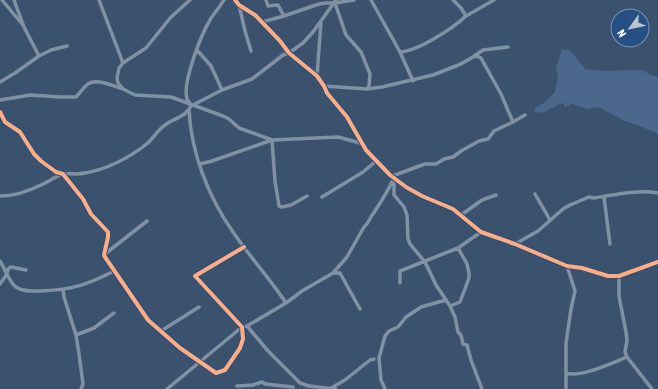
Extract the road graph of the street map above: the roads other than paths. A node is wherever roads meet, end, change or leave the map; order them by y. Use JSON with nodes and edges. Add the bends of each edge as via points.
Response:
{"nodes":[{"id":1,"x":2,"y":0,"type":"edge"},
{"id":2,"x":14,"y":0,"type":"edge"},
{"id":3,"x":98,"y":0,"type":"edge"},
{"id":4,"x":190,"y":0,"type":"edge"},
{"id":5,"x":224,"y":0,"type":"edge"},
{"id":6,"x":235,"y":0,"type":"edge"},
{"id":7,"x":266,"y":0,"type":"edge"},
{"id":8,"x":354,"y":0,"type":"edge"},
{"id":9,"x":371,"y":0,"type":"edge"},
{"id":10,"x":453,"y":0,"type":"edge"},
{"id":11,"x":494,"y":0,"type":"edge"},
{"id":12,"x":335,"y":2,"type":"edge"},
{"id":13,"x":239,"y":5,"type":"junction"},
{"id":14,"x":284,"y":16,"type":"junction"},
{"id":15,"x":466,"y":16,"type":"junction"},
{"id":16,"x":321,"y":21,"type":"junction"},
{"id":17,"x":262,"y":22,"type":"junction"},
{"id":18,"x":24,"y":27,"type":"junction"},
{"id":19,"x":67,"y":46,"type":"dead end"},
{"id":20,"x":508,"y":47,"type":"dead end"},
{"id":21,"x":197,"y":50,"type":"junction"},
{"id":22,"x":252,"y":51,"type":"dead end"},
{"id":23,"x":400,"y":52,"type":"junction"},
{"id":24,"x":290,"y":53,"type":"junction"},
{"id":25,"x":39,"y":56,"type":"junction"},
{"id":26,"x":473,"y":57,"type":"junction"},
{"id":27,"x":123,"y":63,"type":"junction"},
{"id":28,"x":317,"y":76,"type":"junction"},
{"id":29,"x":413,"y":81,"type":"junction"},
{"id":30,"x":0,"y":82,"type":"edge"},
{"id":31,"x":324,"y":86,"type":"junction"},
{"id":32,"x":367,"y":89,"type":"junction"},
{"id":33,"x":123,"y":90,"type":"junction"},
{"id":34,"x":222,"y":90,"type":"junction"},
{"id":35,"x":0,"y":100,"type":"edge"},
{"id":36,"x":191,"y":106,"type":"junction"},
{"id":37,"x":189,"y":110,"type":"junction"},
{"id":38,"x":0,"y":112,"type":"edge"},
{"id":39,"x":525,"y":115,"type":"dead end"},
{"id":40,"x":513,"y":122,"type":"junction"},
{"id":41,"x":272,"y":140,"type":"junction"},
{"id":42,"x":360,"y":143,"type":"junction"},
{"id":43,"x":376,"y":161,"type":"junction"},
{"id":44,"x":200,"y":164,"type":"junction"},
{"id":45,"x":63,"y":174,"type":"junction"},
{"id":46,"x":392,"y":176,"type":"junction"},
{"id":47,"x":658,"y":193,"type":"edge"},
{"id":48,"x":535,"y":194,"type":"dead end"},
{"id":49,"x":496,"y":195,"type":"dead end"},
{"id":50,"x":0,"y":196,"type":"edge"},
{"id":51,"x":307,"y":196,"type":"dead end"},
{"id":52,"x":322,"y":197,"type":"dead end"},
{"id":53,"x":604,"y":197,"type":"junction"},
{"id":54,"x":461,"y":215,"type":"junction"},
{"id":55,"x":550,"y":220,"type":"junction"},
{"id":56,"x":147,"y":221,"type":"dead end"},
{"id":57,"x":481,"y":232,"type":"junction"},
{"id":58,"x":515,"y":244,"type":"junction"},
{"id":59,"x":610,"y":244,"type":"dead end"},
{"id":60,"x":244,"y":247,"type":"junction"},
{"id":61,"x":458,"y":248,"type":"junction"},
{"id":62,"x":105,"y":254,"type":"junction"},
{"id":63,"x":0,"y":261,"type":"edge"},
{"id":64,"x":425,"y":262,"type":"junction"},
{"id":65,"x":658,"y":262,"type":"edge"},
{"id":66,"x":567,"y":266,"type":"junction"},
{"id":67,"x":26,"y":270,"type":"dead end"},
{"id":68,"x":114,"y":272,"type":"junction"},
{"id":69,"x":333,"y":273,"type":"junction"},
{"id":70,"x":7,"y":274,"type":"junction"},
{"id":71,"x":619,"y":276,"type":"junction"},
{"id":72,"x":400,"y":283,"type":"dead end"},
{"id":73,"x":0,"y":284,"type":"edge"},
{"id":74,"x":63,"y":290,"type":"junction"},
{"id":75,"x":446,"y":300,"type":"junction"},
{"id":76,"x":286,"y":303,"type":"junction"},
{"id":77,"x":450,"y":306,"type":"junction"},
{"id":78,"x":199,"y":307,"type":"dead end"},
{"id":79,"x":360,"y":309,"type":"dead end"},
{"id":80,"x":114,"y":313,"type":"dead end"},
{"id":81,"x":247,"y":326,"type":"junction"},
{"id":82,"x":242,"y":327,"type":"junction"},
{"id":83,"x":161,"y":331,"type":"junction"},
{"id":84,"x":76,"y":335,"type":"junction"},
{"id":85,"x":627,"y":358,"type":"junction"},
{"id":86,"x":374,"y":359,"type":"dead end"},
{"id":87,"x":200,"y":362,"type":"junction"},
{"id":88,"x":566,"y":373,"type":"junction"},
{"id":89,"x":300,"y":384,"type":"junction"},
{"id":90,"x":237,"y":386,"type":"dead end"},
{"id":91,"x":293,"y":387,"type":"dead end"},
{"id":92,"x":331,"y":388,"type":"edge"},
{"id":93,"x":81,"y":389,"type":"edge"},
{"id":94,"x":167,"y":389,"type":"edge"},
{"id":95,"x":302,"y":389,"type":"edge"},
{"id":96,"x":336,"y":389,"type":"edge"},
{"id":97,"x":385,"y":389,"type":"edge"},
{"id":98,"x":482,"y":389,"type":"edge"},
{"id":99,"x":566,"y":389,"type":"edge"},
{"id":100,"x":652,"y":389,"type":"edge"}],
"edges":[{"from":1,"to":18,"type":"street"},
{"from":2,"to":18,"type":"street"},
{"from":3,"to":27,"type":"street"},
{"from":4,"to":27,"type":"street","via":[[171,17],[146,48]]},
{"from":5,"to":21,"type":"street","via":[[210,19]]},
{"from":6,"to":13,"type":"street"},
{"from":7,"to":14,"type":"street","via":[[268,6],[278,5]]},
{"from":8,"to":12,"type":"street"},
{"from":9,"to":23,"type":"street"},
{"from":10,"to":15,"type":"street"},
{"from":11,"to":15,"type":"street"},
{"from":12,"to":14,"type":"street","via":[[319,4]]},
{"from":12,"to":16,"type":"street"},
{"from":12,"to":32,"type":"street","via":[[346,35],[361,52],[370,74]]},
{"from":13,"to":17,"type":"street"},
{"from":13,"to":22,"type":"street"},
{"from":14,"to":17,"type":"street"},
{"from":15,"to":23,"type":"street","via":[[437,37],[406,52]]},
{"from":16,"to":24,"type":"street","via":[[303,43]]},
{"from":16,"to":28,"type":"street"},
{"from":17,"to":24,"type":"street"},
{"from":18,"to":25,"type":"street"},
{"from":19,"to":25,"type":"street"},
{"from":20,"to":26,"type":"street","via":[[483,50]]},
{"from":21,"to":34,"type":"street","via":[[211,66]]},
{"from":21,"to":36,"type":"street","via":[[187,87],[187,99]]},
{"from":23,"to":29,"type":"street"},
{"from":24,"to":28,"type":"street"},
{"from":24,"to":34,"type":"street","via":[[283,55],[252,79]]},
{"from":25,"to":30,"type":"street"},
{"from":26,"to":29,"type":"street","via":[[454,67]]},
{"from":26,"to":40,"type":"street","via":[[481,58]]},
{"from":27,"to":33,"type":"street","via":[[117,78]]},
{"from":28,"to":31,"type":"street"},
{"from":29,"to":32,"type":"street"},
{"from":31,"to":32,"type":"street"},
{"from":31,"to":42,"type":"street","via":[[347,117]]},
{"from":33,"to":35,"type":"street","via":[[95,82],[89,83],[76,97],[30,95]]},
{"from":33,"to":36,"type":"street","via":[[135,95],[170,97]]},
{"from":34,"to":36,"type":"street"},
{"from":36,"to":37,"type":"street"},
{"from":36,"to":41,"type":"street","via":[[223,116],[239,128]]},
{"from":37,"to":44,"type":"street","via":[[192,139]]},
{"from":37,"to":45,"type":"street","via":[[162,127],[149,142],[133,154],[113,164],[84,173]]},
{"from":38,"to":45,"type":"street","via":[[6,122],[20,132],[38,158],[56,172]]},
{"from":39,"to":40,"type":"street"},
{"from":40,"to":46,"type":"street","via":[[494,131],[488,139],[461,150],[452,157]]},
{"from":41,"to":42,"type":"street","via":[[338,137]]},
{"from":41,"to":44,"type":"street"},
{"from":41,"to":51,"type":"street","via":[[279,206],[291,205]]},
{"from":42,"to":43,"type":"street"},
{"from":43,"to":46,"type":"street"},
{"from":43,"to":52,"type":"street","via":[[364,172]]},
{"from":44,"to":60,"type":"street","via":[[215,203]]},
{"from":45,"to":50,"type":"street","via":[[36,188]]},
{"from":45,"to":62,"type":"street","via":[[83,199],[91,214],[108,232]]},
{"from":46,"to":54,"type":"street","via":[[406,187],[446,205]]},
{"from":46,"to":64,"type":"street","via":[[394,195],[407,215],[408,239]]},
{"from":46,"to":69,"type":"street","via":[[385,196],[368,224],[347,257]]},
{"from":47,"to":53,"type":"street","via":[[630,193]]},
{"from":48,"to":55,"type":"street"},
{"from":49,"to":54,"type":"street","via":[[482,200]]},
{"from":53,"to":55,"type":"street","via":[[589,197],[570,205]]},
{"from":53,"to":59,"type":"street"},
{"from":54,"to":57,"type":"street"},
{"from":55,"to":58,"type":"street","via":[[538,231]]},
{"from":56,"to":62,"type":"street"},
{"from":57,"to":58,"type":"street"},
{"from":57,"to":61,"type":"street"},
{"from":58,"to":66,"type":"street"},
{"from":60,"to":76,"type":"street"},
{"from":60,"to":82,"type":"street","via":[[195,277]]},
{"from":61,"to":64,"type":"street"},
{"from":61,"to":77,"type":"street","via":[[467,264],[469,278],[460,302]]},
{"from":62,"to":68,"type":"street"},
{"from":63,"to":70,"type":"street"},
{"from":64,"to":72,"type":"street","via":[[400,271]]},
{"from":64,"to":75,"type":"street"},
{"from":65,"to":71,"type":"street"},
{"from":66,"to":71,"type":"street","via":[[608,276]]},
{"from":66,"to":88,"type":"street","via":[[575,290],[566,343]]},
{"from":67,"to":70,"type":"street","via":[[11,267]]},
{"from":68,"to":74,"type":"street","via":[[81,286]]},
{"from":68,"to":83,"type":"street","via":[[144,315]]},
{"from":69,"to":76,"type":"street"},
{"from":69,"to":79,"type":"street","via":[[340,273]]},
{"from":70,"to":73,"type":"street"},
{"from":70,"to":74,"type":"street","via":[[13,285],[23,290]]},
{"from":71,"to":85,"type":"street"},
{"from":74,"to":84,"type":"street"},
{"from":75,"to":77,"type":"street"},
{"from":75,"to":97,"type":"street","via":[[421,307],[386,333],[379,358],[381,380]]},
{"from":76,"to":81,"type":"street"},
{"from":77,"to":98,"type":"street"},
{"from":78,"to":83,"type":"street"},
{"from":80,"to":84,"type":"street","via":[[94,328]]},
{"from":81,"to":82,"type":"street"},
{"from":81,"to":89,"type":"street"},
{"from":82,"to":87,"type":"street"},
{"from":82,"to":87,"type":"street","via":[[243,339],[240,348],[225,370],[216,373]]},
{"from":83,"to":87,"type":"street"},
{"from":84,"to":93,"type":"street","via":[[83,384]]},
{"from":85,"to":88,"type":"street","via":[[572,375]]},
{"from":85,"to":100,"type":"street"},
{"from":86,"to":92,"type":"street"},
{"from":87,"to":94,"type":"street"},
{"from":88,"to":99,"type":"street"},
{"from":89,"to":92,"type":"street"},
{"from":89,"to":95,"type":"street"},
{"from":90,"to":91,"type":"street","via":[[262,382]]},
{"from":92,"to":96,"type":"street"}]}
